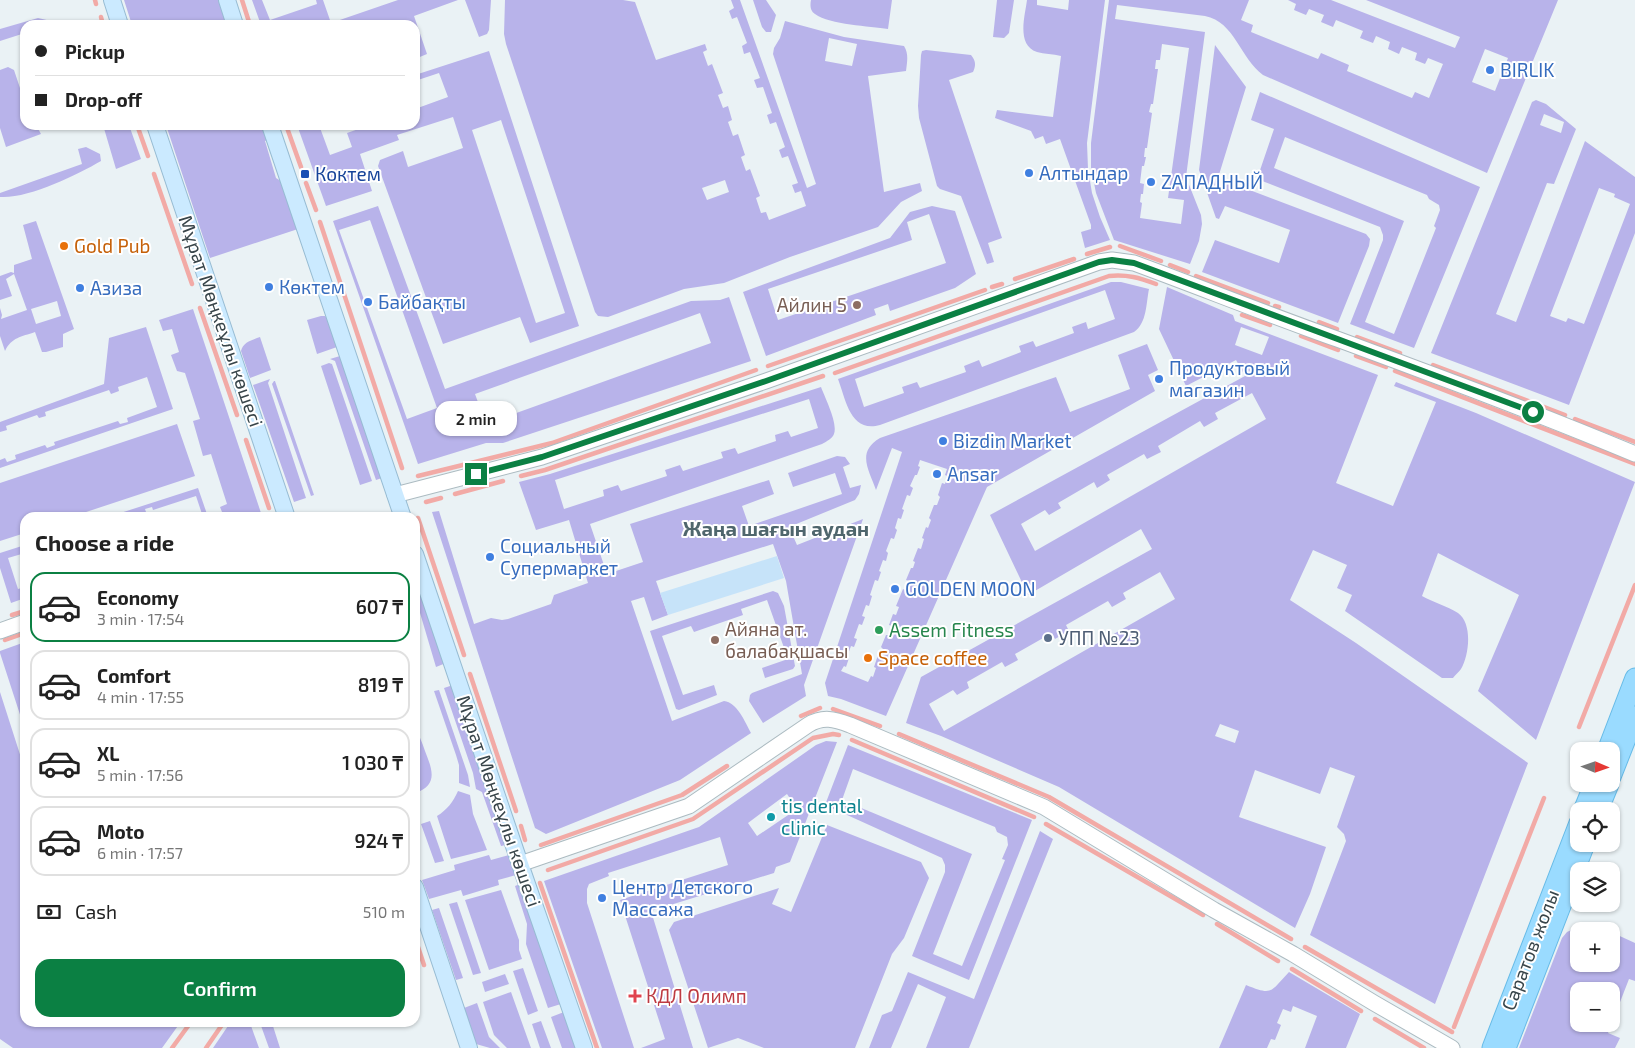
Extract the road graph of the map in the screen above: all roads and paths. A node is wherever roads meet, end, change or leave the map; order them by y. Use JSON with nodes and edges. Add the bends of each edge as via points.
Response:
{"nodes":[{"id":1,"x":227,"y":0,"type":"edge"},
{"id":2,"x":113,"y":3,"type":"edge"},
{"id":3,"x":118,"y":20,"type":"edge"},
{"id":4,"x":233,"y":20,"type":"edge"},
{"id":5,"x":157,"y":130,"type":"edge"},
{"id":6,"x":272,"y":130,"type":"edge"},
{"id":7,"x":1635,"y":454,"type":"edge"},
{"id":8,"x":395,"y":495,"type":"junction"},
{"id":9,"x":285,"y":512,"type":"edge"},
{"id":10,"x":401,"y":512,"type":"edge"},
{"id":11,"x":420,"y":569,"type":"edge"},
{"id":12,"x":20,"y":624,"type":"edge"},
{"id":13,"x":0,"y":631,"type":"edge"},
{"id":14,"x":1635,"y":678,"type":"edge"},
{"id":15,"x":1635,"y":716,"type":"edge"},
{"id":16,"x":1610,"y":742,"type":"edge"},
{"id":17,"x":1620,"y":754,"type":"edge"},
{"id":18,"x":1570,"y":846,"type":"edge"},
{"id":19,"x":1582,"y":852,"type":"edge"},
{"id":20,"x":520,"y":864,"type":"junction"},
{"id":21,"x":420,"y":903,"type":"edge"},
{"id":22,"x":469,"y":1048,"type":"edge"},
{"id":23,"x":584,"y":1048,"type":"edge"},
{"id":24,"x":1452,"y":1048,"type":"edge"},
{"id":25,"x":1492,"y":1048,"type":"edge"},
{"id":26,"x":1506,"y":1048,"type":"edge"}],
"edges":[{"from":1,"to":4,"type":"main road"},
{"from":2,"to":3,"type":"main road"},
{"from":5,"to":9,"type":"main road","name":"Мұрат Мөңкеұлы көшесі"},
{"from":6,"to":8,"type":"main road"},
{"from":7,"to":8,"type":"street","via":[[1414,366],[1134,263],[1112,260],[542,457]]},
{"from":8,"to":10,"type":"main road"},
{"from":11,"to":20,"type":"main road","name":"Мұрат Мөңкеұлы көшесі"},
{"from":12,"to":13,"type":"street"},
{"from":14,"to":16,"type":"main road"},
{"from":15,"to":17,"type":"main road"},
{"from":18,"to":25,"type":"main road","name":"Саратов жолы"},
{"from":19,"to":26,"type":"main road","name":"Саратов жолы"},
{"from":20,"to":23,"type":"main road","name":"Мұрат Мөңкеұлы көшесі"},
{"from":20,"to":24,"type":"street","via":[[689,806],[808,725],[832,719],[1044,807]]},
{"from":21,"to":22,"type":"main road"}]}
